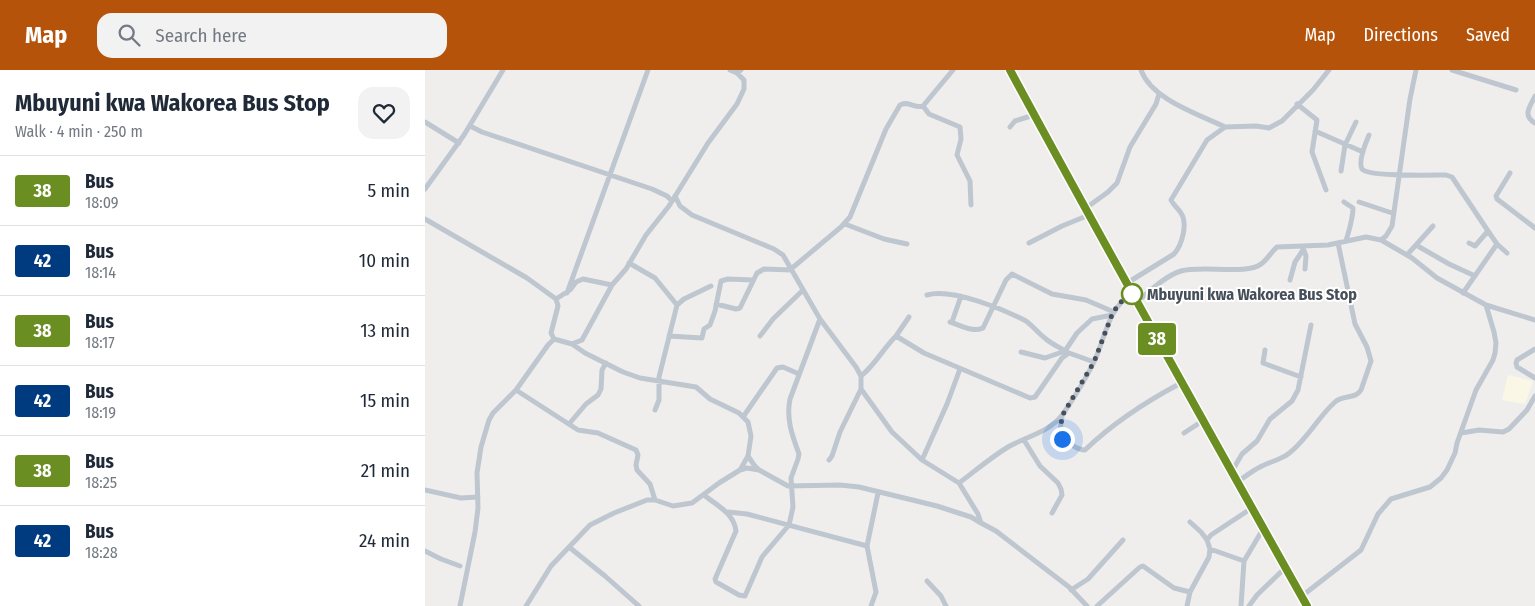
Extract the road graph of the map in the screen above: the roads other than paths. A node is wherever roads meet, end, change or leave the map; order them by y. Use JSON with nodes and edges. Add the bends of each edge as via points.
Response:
{"nodes":[{"id":1,"x":503,"y":70,"type":"edge"},
{"id":2,"x":648,"y":70,"type":"edge"},
{"id":3,"x":730,"y":70,"type":"edge"},
{"id":4,"x":953,"y":70,"type":"edge"},
{"id":5,"x":1010,"y":70,"type":"edge"},
{"id":6,"x":1141,"y":70,"type":"edge"},
{"id":7,"x":1329,"y":70,"type":"edge"},
{"id":8,"x":1416,"y":70,"type":"edge"},
{"id":9,"x":1452,"y":70,"type":"edge"},
{"id":10,"x":739,"y":72,"type":"edge"},
{"id":11,"x":1516,"y":90,"type":"dead end"},
{"id":12,"x":1159,"y":94,"type":"junction"},
{"id":13,"x":1535,"y":96,"type":"edge"},
{"id":14,"x":1297,"y":104,"type":"junction"},
{"id":15,"x":923,"y":106,"type":"junction"},
{"id":16,"x":1034,"y":115,"type":"junction"},
{"id":17,"x":425,"y":122,"type":"edge"},
{"id":18,"x":1356,"y":122,"type":"dead end"},
{"id":19,"x":1535,"y":123,"type":"edge"},
{"id":20,"x":470,"y":126,"type":"junction"},
{"id":21,"x":1009,"y":127,"type":"dead end"},
{"id":22,"x":1225,"y":127,"type":"junction"},
{"id":23,"x":1315,"y":131,"type":"junction"},
{"id":24,"x":1369,"y":135,"type":"dead end"},
{"id":25,"x":459,"y":144,"type":"junction"},
{"id":26,"x":1345,"y":145,"type":"junction"},
{"id":27,"x":1363,"y":152,"type":"junction"},
{"id":28,"x":1341,"y":171,"type":"dead end"},
{"id":29,"x":1510,"y":173,"type":"dead end"},
{"id":30,"x":610,"y":175,"type":"junction"},
{"id":31,"x":1399,"y":175,"type":"junction"},
{"id":32,"x":425,"y":189,"type":"edge"},
{"id":33,"x":1326,"y":190,"type":"dead end"},
{"id":34,"x":672,"y":201,"type":"junction"},
{"id":35,"x":1344,"y":202,"type":"dead end"},
{"id":36,"x":1359,"y":202,"type":"dead end"},
{"id":37,"x":971,"y":205,"type":"dead end"},
{"id":38,"x":680,"y":206,"type":"junction"},
{"id":39,"x":1088,"y":212,"type":"junction"},
{"id":40,"x":1392,"y":213,"type":"junction"},
{"id":41,"x":425,"y":219,"type":"edge"},
{"id":42,"x":845,"y":224,"type":"junction"},
{"id":43,"x":1433,"y":226,"type":"dead end"},
{"id":44,"x":1535,"y":228,"type":"edge"},
{"id":45,"x":1488,"y":231,"type":"junction"},
{"id":46,"x":1381,"y":240,"type":"junction"},
{"id":47,"x":1346,"y":241,"type":"junction"},
{"id":48,"x":1029,"y":243,"type":"dead end"},
{"id":49,"x":1339,"y":243,"type":"junction"},
{"id":50,"x":1469,"y":243,"type":"dead end"},
{"id":51,"x":907,"y":244,"type":"dead end"},
{"id":52,"x":1497,"y":244,"type":"junction"},
{"id":53,"x":1416,"y":245,"type":"junction"},
{"id":54,"x":1303,"y":248,"type":"junction"},
{"id":55,"x":1507,"y":253,"type":"dead end"},
{"id":56,"x":1407,"y":256,"type":"junction"},
{"id":57,"x":629,"y":263,"type":"junction"},
{"id":58,"x":1305,"y":269,"type":"dead end"},
{"id":59,"x":791,"y":270,"type":"junction"},
{"id":60,"x":1475,"y":276,"type":"junction"},
{"id":61,"x":752,"y":280,"type":"junction"},
{"id":62,"x":1290,"y":280,"type":"dead end"},
{"id":63,"x":1127,"y":284,"type":"junction"},
{"id":64,"x":612,"y":285,"type":"junction"},
{"id":65,"x":711,"y":286,"type":"dead end"},
{"id":66,"x":802,"y":291,"type":"junction"},
{"id":67,"x":567,"y":292,"type":"junction"},
{"id":68,"x":1463,"y":293,"type":"junction"},
{"id":69,"x":927,"y":294,"type":"dead end"},
{"id":70,"x":1132,"y":294,"type":"junction"},
{"id":71,"x":961,"y":296,"type":"junction"},
{"id":72,"x":557,"y":299,"type":"junction"},
{"id":73,"x":1137,"y":302,"type":"junction"},
{"id":74,"x":716,"y":304,"type":"junction"},
{"id":75,"x":677,"y":305,"type":"junction"},
{"id":76,"x":1486,"y":305,"type":"junction"},
{"id":77,"x":994,"y":308,"type":"junction"},
{"id":78,"x":1113,"y":314,"type":"junction"},
{"id":79,"x":909,"y":317,"type":"dead end"},
{"id":80,"x":820,"y":319,"type":"junction"},
{"id":81,"x":1535,"y":320,"type":"edge"},
{"id":82,"x":1311,"y":325,"type":"dead end"},
{"id":83,"x":669,"y":336,"type":"junction"},
{"id":84,"x":760,"y":336,"type":"dead end"},
{"id":85,"x":896,"y":336,"type":"junction"},
{"id":86,"x":554,"y":339,"type":"junction"},
{"id":87,"x":572,"y":344,"type":"junction"},
{"id":88,"x":1535,"y":349,"type":"edge"},
{"id":89,"x":1265,"y":350,"type":"dead end"},
{"id":90,"x":1021,"y":352,"type":"dead end"},
{"id":91,"x":1067,"y":352,"type":"junction"},
{"id":92,"x":1094,"y":362,"type":"junction"},
{"id":93,"x":606,"y":363,"type":"junction"},
{"id":94,"x":960,"y":369,"type":"junction"},
{"id":95,"x":799,"y":374,"type":"junction"},
{"id":96,"x":861,"y":376,"type":"junction"},
{"id":97,"x":1301,"y":376,"type":"junction"},
{"id":98,"x":1535,"y":378,"type":"edge"},
{"id":99,"x":660,"y":382,"type":"junction"},
{"id":100,"x":1181,"y":383,"type":"junction"},
{"id":101,"x":861,"y":389,"type":"junction"},
{"id":102,"x":516,"y":390,"type":"junction"},
{"id":103,"x":1535,"y":396,"type":"edge"},
{"id":104,"x":655,"y":410,"type":"dead end"},
{"id":105,"x":1062,"y":416,"type":"junction"},
{"id":106,"x":743,"y":417,"type":"junction"},
{"id":107,"x":1204,"y":420,"type":"junction"},
{"id":108,"x":569,"y":424,"type":"junction"},
{"id":109,"x":1461,"y":432,"type":"junction"},
{"id":110,"x":1184,"y":433,"type":"dead end"},
{"id":111,"x":1024,"y":440,"type":"junction"},
{"id":112,"x":748,"y":456,"type":"junction"},
{"id":113,"x":829,"y":460,"type":"dead end"},
{"id":114,"x":922,"y":460,"type":"junction"},
{"id":115,"x":740,"y":470,"type":"junction"},
{"id":116,"x":759,"y":470,"type":"junction"},
{"id":117,"x":1232,"y":471,"type":"junction"},
{"id":118,"x":1237,"y":482,"type":"junction"},
{"id":119,"x":959,"y":484,"type":"junction"},
{"id":120,"x":792,"y":486,"type":"junction"},
{"id":121,"x":425,"y":490,"type":"edge"},
{"id":122,"x":878,"y":493,"type":"junction"},
{"id":123,"x":704,"y":495,"type":"junction"},
{"id":124,"x":478,"y":497,"type":"junction"},
{"id":125,"x":655,"y":500,"type":"junction"},
{"id":126,"x":1252,"y":508,"type":"junction"},
{"id":127,"x":728,"y":512,"type":"junction"},
{"id":128,"x":1052,"y":513,"type":"dead end"},
{"id":129,"x":1190,"y":522,"type":"dead end"},
{"id":130,"x":981,"y":523,"type":"junction"},
{"id":131,"x":789,"y":525,"type":"junction"},
{"id":132,"x":1263,"y":528,"type":"junction"},
{"id":133,"x":1123,"y":540,"type":"dead end"},
{"id":134,"x":1207,"y":540,"type":"junction"},
{"id":135,"x":867,"y":546,"type":"junction"},
{"id":136,"x":569,"y":547,"type":"junction"},
{"id":137,"x":1210,"y":549,"type":"junction"},
{"id":138,"x":425,"y":552,"type":"edge"},
{"id":139,"x":1244,"y":561,"type":"junction"},
{"id":140,"x":460,"y":566,"type":"dead end"},
{"id":141,"x":1285,"y":568,"type":"junction"},
{"id":142,"x":927,"y":581,"type":"dead end"},
{"id":143,"x":1071,"y":590,"type":"junction"},
{"id":144,"x":1190,"y":592,"type":"junction"},
{"id":145,"x":1302,"y":596,"type":"junction"},
{"id":146,"x":460,"y":606,"type":"edge"},
{"id":147,"x":526,"y":606,"type":"edge"},
{"id":148,"x":639,"y":606,"type":"edge"},
{"id":149,"x":871,"y":606,"type":"edge"},
{"id":150,"x":946,"y":606,"type":"edge"},
{"id":151,"x":1087,"y":606,"type":"edge"},
{"id":152,"x":1097,"y":606,"type":"edge"},
{"id":153,"x":1187,"y":606,"type":"edge"},
{"id":154,"x":1241,"y":606,"type":"edge"},
{"id":155,"x":1249,"y":606,"type":"edge"},
{"id":156,"x":1307,"y":606,"type":"edge"}],
"edges":[{"from":1,"to":20,"type":"street"},
{"from":2,"to":30,"type":"street"},
{"from":3,"to":10,"type":"street"},
{"from":4,"to":15,"type":"street"},
{"from":5,"to":16,"type":"main road"},
{"from":6,"to":12,"type":"street","via":[[1144,80]]},
{"from":7,"to":14,"type":"street"},
{"from":8,"to":31,"type":"street"},
{"from":9,"to":11,"type":"street"},
{"from":10,"to":34,"type":"street","via":[[745,84],[740,97]]},
{"from":12,"to":22,"type":"street"},
{"from":12,"to":39,"type":"street","via":[[1131,147],[1117,183]]},
{"from":13,"to":19,"type":"street","via":[[1527,114]]},
{"from":14,"to":22,"type":"street","via":[[1283,120],[1269,128]]},
{"from":14,"to":23,"type":"street","via":[[1317,120]]},
{"from":15,"to":37,"type":"street","via":[[929,114],[960,127],[957,155],[970,181]]},
{"from":15,"to":42,"type":"street","via":[[900,105]]},
{"from":16,"to":21,"type":"street","via":[[1015,121]]},
{"from":16,"to":39,"type":"main road"},
{"from":17,"to":25,"type":"street"},
{"from":18,"to":26,"type":"street"},
{"from":20,"to":25,"type":"street"},
{"from":20,"to":30,"type":"street"},
{"from":22,"to":63,"type":"street","via":[[1204,143],[1172,198],[1184,224],[1178,250]]},
{"from":23,"to":26,"type":"street"},
{"from":23,"to":33,"type":"street","via":[[1312,152]]},
{"from":24,"to":27,"type":"street"},
{"from":25,"to":32,"type":"street"},
{"from":26,"to":27,"type":"street"},
{"from":26,"to":28,"type":"street"},
{"from":27,"to":31,"type":"street","via":[[1363,170]]},
{"from":29,"to":44,"type":"street","via":[[1497,199]]},
{"from":30,"to":34,"type":"street","via":[[659,192]]},
{"from":30,"to":67,"type":"street"},
{"from":31,"to":40,"type":"street"},
{"from":31,"to":45,"type":"street","via":[[1452,177]]},
{"from":34,"to":38,"type":"street"},
{"from":34,"to":38,"type":"street"},
{"from":34,"to":57,"type":"street"},
{"from":35,"to":47,"type":"street","via":[[1353,208]]},
{"from":36,"to":40,"type":"street"},
{"from":38,"to":59,"type":"street","via":[[702,220],[779,251]]},
{"from":39,"to":48,"type":"street"},
{"from":39,"to":63,"type":"main road"},
{"from":40,"to":46,"type":"street","via":[[1392,226]]},
{"from":41,"to":72,"type":"street"},
{"from":42,"to":51,"type":"street"},
{"from":42,"to":59,"type":"street"},
{"from":43,"to":53,"type":"street"},
{"from":45,"to":50,"type":"street","via":[[1475,246]]},
{"from":45,"to":52,"type":"street"},
{"from":46,"to":47,"type":"street","via":[[1366,237]]},
{"from":46,"to":56,"type":"street"},
{"from":47,"to":49,"type":"street"},
{"from":49,"to":54,"type":"street"},
{"from":49,"to":118,"type":"street","via":[[1355,324],[1371,361],[1361,390],[1359,394],[1334,402],[1290,453]]},
{"from":52,"to":55,"type":"street"},
{"from":52,"to":60,"type":"street"},
{"from":53,"to":56,"type":"street"},
{"from":53,"to":60,"type":"street"},
{"from":54,"to":58,"type":"street"},
{"from":54,"to":62,"type":"street"},
{"from":54,"to":73,"type":"street","via":[[1277,247],[1256,267],[1180,271]]},
{"from":56,"to":68,"type":"street"},
{"from":57,"to":64,"type":"street"},
{"from":57,"to":75,"type":"street","via":[[655,278]]},
{"from":59,"to":61,"type":"street","via":[[765,269]]},
{"from":59,"to":66,"type":"street"},
{"from":60,"to":68,"type":"street"},
{"from":61,"to":74,"type":"street","via":[[739,308]]},
{"from":61,"to":74,"type":"street","via":[[722,280]]},
{"from":63,"to":70,"type":"main road"},
{"from":64,"to":67,"type":"street","via":[[583,279]]},
{"from":64,"to":87,"type":"street","via":[[582,340]]},
{"from":65,"to":75,"type":"street"},
{"from":66,"to":80,"type":"street"},
{"from":66,"to":84,"type":"street"},
{"from":67,"to":72,"type":"street"},
{"from":68,"to":76,"type":"street"},
{"from":69,"to":71,"type":"street","via":[[940,292]]},
{"from":70,"to":73,"type":"main road"},
{"from":70,"to":78,"type":"street"},
{"from":71,"to":77,"type":"street"},
{"from":71,"to":77,"type":"street","via":[[951,322],[979,330]]},
{"from":72,"to":86,"type":"street","via":[[551,333]]},
{"from":73,"to":100,"type":"main road"},
{"from":74,"to":83,"type":"street","via":[[702,338]]},
{"from":75,"to":83,"type":"street"},
{"from":76,"to":81,"type":"street"},
{"from":76,"to":109,"type":"street","via":[[1495,337],[1495,353],[1476,390]]},
{"from":77,"to":78,"type":"street","via":[[1012,274],[1052,294],[1086,300]]},
{"from":77,"to":91,"type":"street","via":[[1027,322]]},
{"from":78,"to":91,"type":"street","via":[[1092,319],[1077,334]]},
{"from":78,"to":92,"type":"street"},
{"from":79,"to":85,"type":"street"},
{"from":80,"to":95,"type":"street"},
{"from":80,"to":96,"type":"street"},
{"from":82,"to":97,"type":"street"},
{"from":83,"to":99,"type":"street"},
{"from":85,"to":94,"type":"street"},
{"from":85,"to":96,"type":"street"},
{"from":86,"to":87,"type":"street"},
{"from":86,"to":102,"type":"street"},
{"from":87,"to":93,"type":"street"},
{"from":88,"to":98,"type":"street","via":[[1516,363],[1517,367]]},
{"from":89,"to":97,"type":"street","via":[[1263,363]]},
{"from":90,"to":91,"type":"street","via":[[1045,358]]},
{"from":91,"to":92,"type":"street"},
{"from":91,"to":94,"type":"street","via":[[1035,396],[1030,398]]},
{"from":92,"to":105,"type":"street"},
{"from":93,"to":99,"type":"street","via":[[623,372]]},
{"from":93,"to":108,"type":"street","via":[[598,395]]},
{"from":94,"to":114,"type":"street"},
{"from":95,"to":106,"type":"street","via":[[783,367],[777,368]]},
{"from":95,"to":120,"type":"street","via":[[787,410],[799,454],[791,478]]},
{"from":96,"to":101,"type":"street"},
{"from":97,"to":117,"type":"street","via":[[1292,401],[1270,419]]},
{"from":99,"to":104,"type":"street"},
{"from":99,"to":106,"type":"street","via":[[696,387],[710,399]]},
{"from":100,"to":105,"type":"street","via":[[1099,436],[1085,450],[1075,448],[1062,439]]},
{"from":100,"to":107,"type":"main road"},
{"from":101,"to":113,"type":"street"},
{"from":101,"to":114,"type":"street","via":[[898,439]]},
{"from":102,"to":108,"type":"street"},
{"from":102,"to":124,"type":"street","via":[[489,420],[477,473]]},
{"from":103,"to":109,"type":"street","via":[[1527,410],[1503,432]]},
{"from":105,"to":111,"type":"street","via":[[1044,431]]},
{"from":106,"to":112,"type":"street","via":[[750,430]]},
{"from":107,"to":110,"type":"street"},
{"from":107,"to":117,"type":"main road"},
{"from":108,"to":125,"type":"street","via":[[636,450],[635,465],[650,484]]},
{"from":109,"to":145,"type":"street","via":[[1455,453],[1441,478],[1430,487],[1391,499],[1378,514],[1361,550]]},
{"from":111,"to":119,"type":"street","via":[[995,455]]},
{"from":111,"to":128,"type":"street","via":[[1061,489],[1062,495]]},
{"from":112,"to":115,"type":"street"},
{"from":112,"to":116,"type":"street"},
{"from":114,"to":119,"type":"street"},
{"from":115,"to":116,"type":"street"},
{"from":115,"to":123,"type":"street"},
{"from":116,"to":120,"type":"street","via":[[778,482]]},
{"from":117,"to":118,"type":"main road"},
{"from":118,"to":126,"type":"main road"},
{"from":119,"to":130,"type":"street"},
{"from":120,"to":122,"type":"street","via":[[840,485]]},
{"from":120,"to":131,"type":"street","via":[[793,507]]},
{"from":121,"to":124,"type":"street","via":[[461,498]]},
{"from":122,"to":130,"type":"street","via":[[937,506]]},
{"from":122,"to":135,"type":"street"},
{"from":123,"to":125,"type":"street","via":[[692,503],[673,506]]},
{"from":123,"to":127,"type":"street"},
{"from":124,"to":146,"type":"street","via":[[475,532]]},
{"from":125,"to":136,"type":"street","via":[[640,503],[590,525]]},
{"from":126,"to":132,"type":"main road"},
{"from":126,"to":134,"type":"street"},
{"from":127,"to":131,"type":"street"},
{"from":127,"to":131,"type":"street","via":[[736,531],[715,579],[743,596],[762,557]]},
{"from":129,"to":134,"type":"street"},
{"from":130,"to":143,"type":"street"},
{"from":131,"to":135,"type":"street"},
{"from":132,"to":139,"type":"street"},
{"from":132,"to":141,"type":"main road"},
{"from":133,"to":143,"type":"street"},
{"from":134,"to":137,"type":"street"},
{"from":135,"to":149,"type":"street","via":[[875,592]]},
{"from":136,"to":147,"type":"street","via":[[551,566]]},
{"from":136,"to":148,"type":"street"},
{"from":137,"to":139,"type":"street"},
{"from":137,"to":144,"type":"street"},
{"from":138,"to":140,"type":"street"},
{"from":139,"to":154,"type":"street"},
{"from":141,"to":145,"type":"main road"},
{"from":141,"to":155,"type":"street"},
{"from":142,"to":150,"type":"street"},
{"from":143,"to":151,"type":"street"},
{"from":144,"to":152,"type":"street","via":[[1174,588],[1143,566]]},
{"from":144,"to":153,"type":"street"},
{"from":145,"to":156,"type":"main road"}]}
